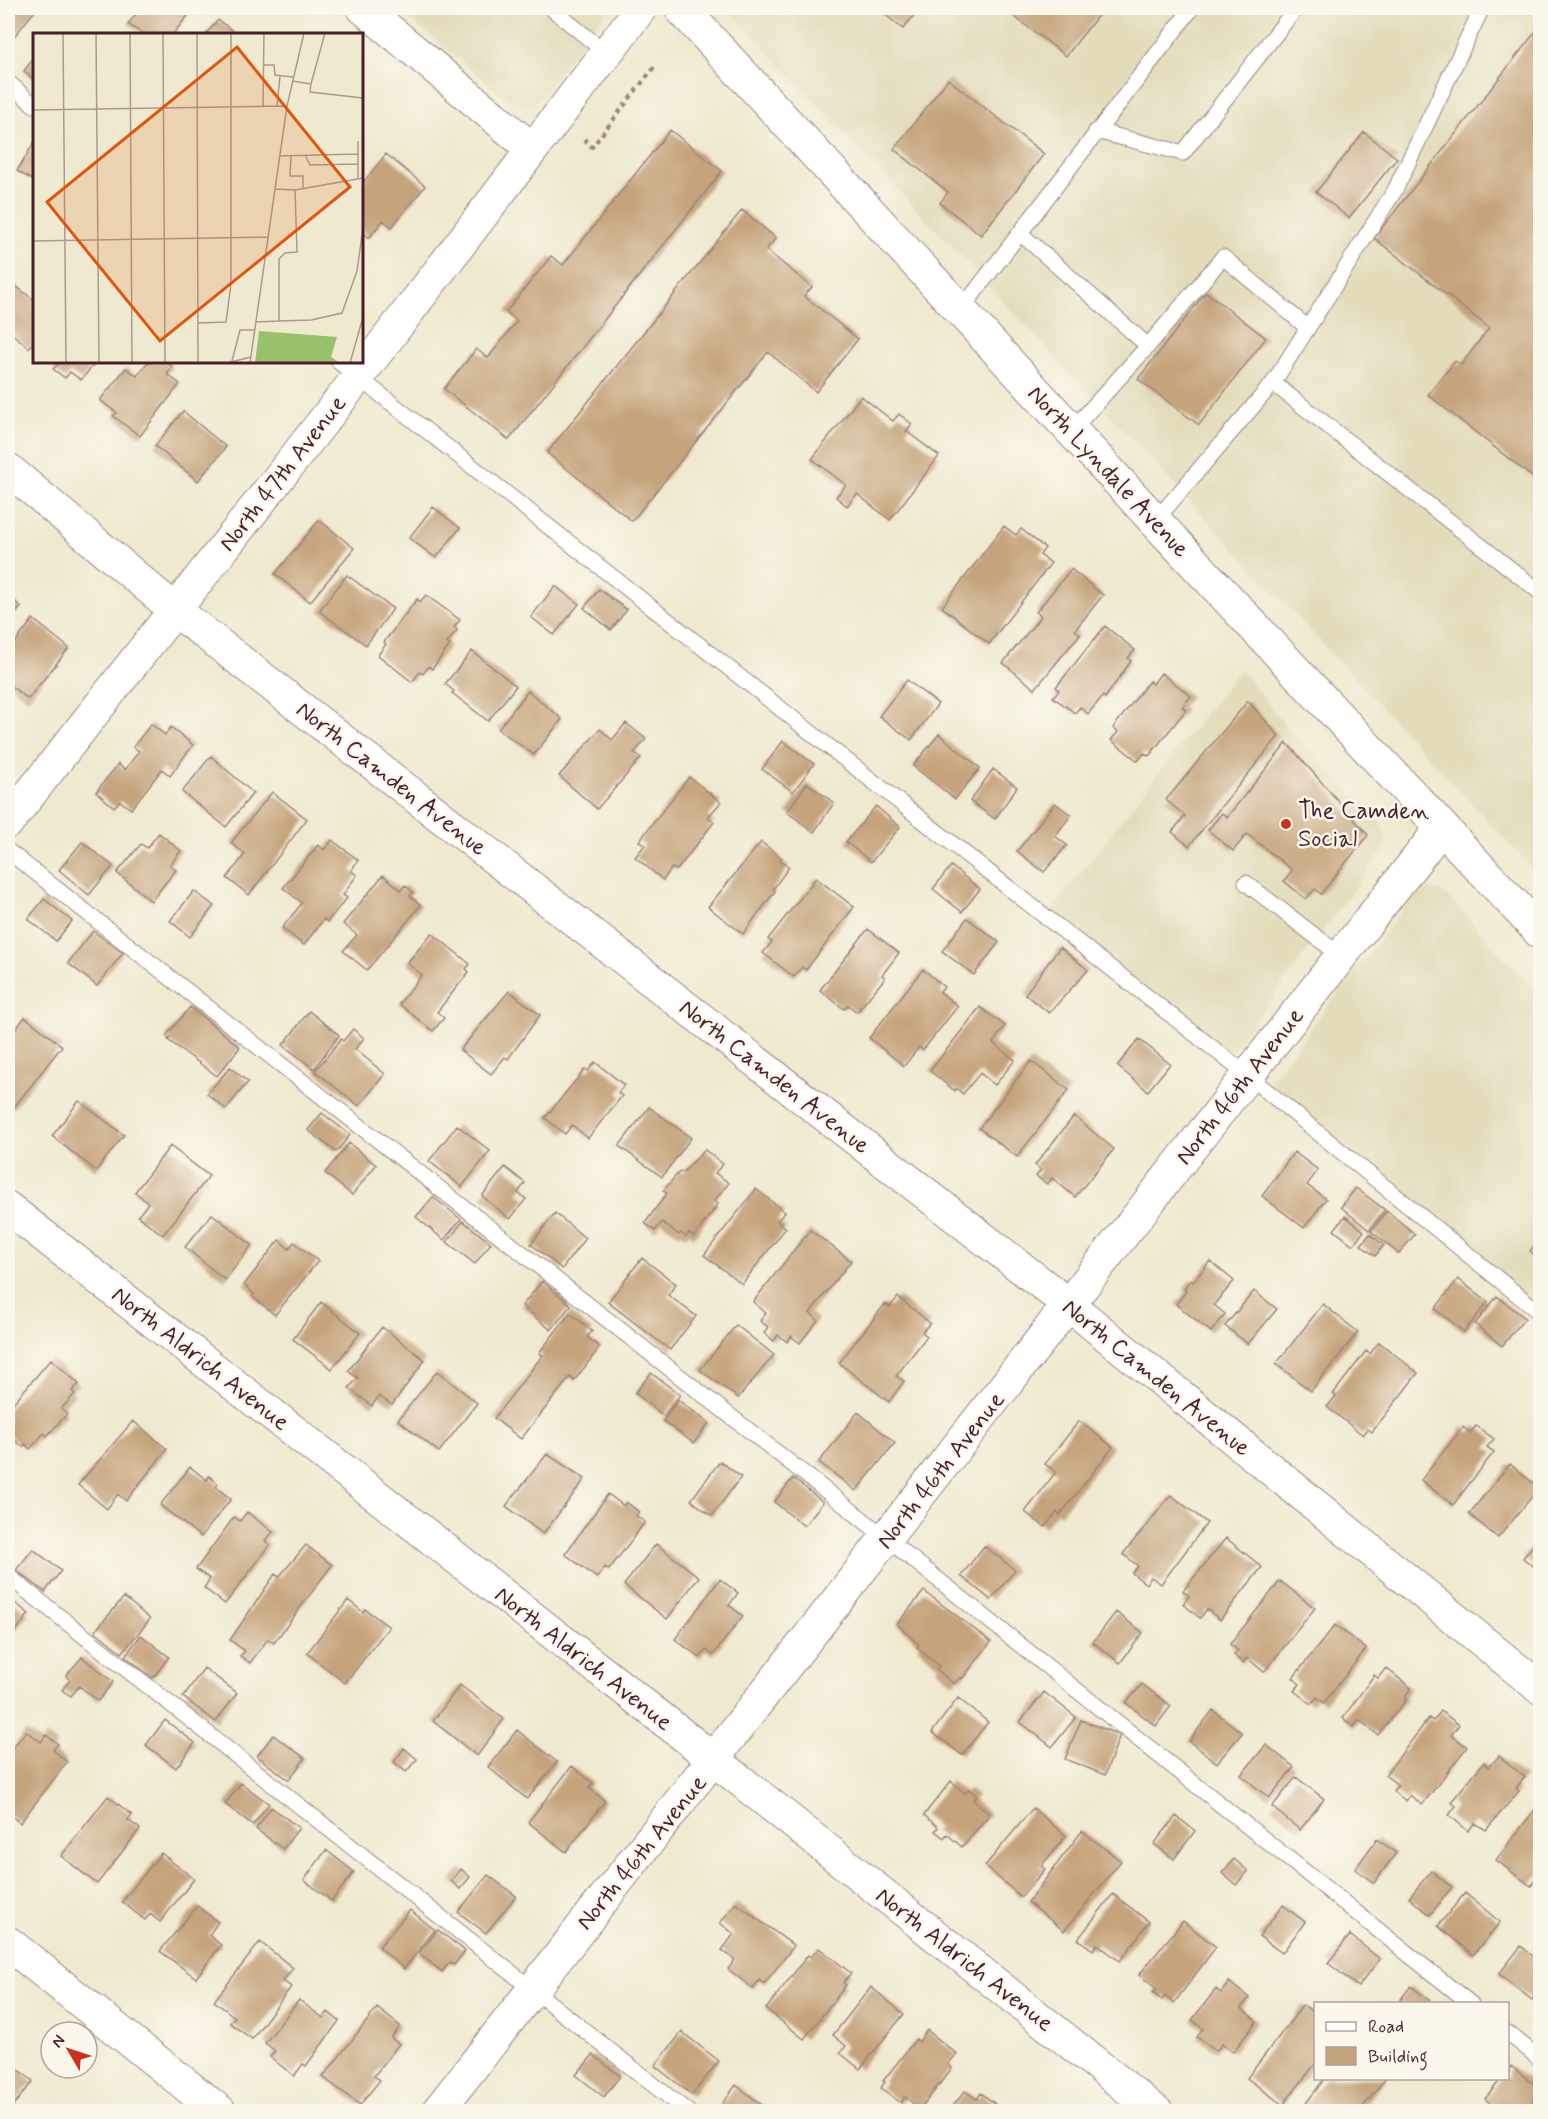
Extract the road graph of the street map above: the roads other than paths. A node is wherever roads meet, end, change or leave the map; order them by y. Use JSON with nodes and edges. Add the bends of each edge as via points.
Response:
{"nodes":[{"id":1,"x":363,"y":8,"type":"edge"},
{"id":2,"x":551,"y":8,"type":"edge"},
{"id":3,"x":641,"y":8,"type":"edge"},
{"id":4,"x":681,"y":8,"type":"edge"},
{"id":5,"x":1192,"y":8,"type":"edge"},
{"id":6,"x":1296,"y":8,"type":"edge"},
{"id":7,"x":1482,"y":8,"type":"edge"},
{"id":8,"x":605,"y":52,"type":"junction"},
{"id":9,"x":8,"y":82,"type":"edge"},
{"id":10,"x":33,"y":104,"type":"edge"},
{"id":11,"x":1096,"y":132,"type":"junction"},
{"id":12,"x":532,"y":149,"type":"junction"},
{"id":13,"x":1020,"y":232,"type":"junction"},
{"id":14,"x":960,"y":310,"type":"junction"},
{"id":15,"x":1308,"y":327,"type":"junction"},
{"id":16,"x":1148,"y":346,"type":"junction"},
{"id":17,"x":363,"y":351,"type":"edge"},
{"id":18,"x":348,"y":369,"type":"edge"},
{"id":19,"x":1273,"y":383,"type":"junction"},
{"id":20,"x":1072,"y":430,"type":"junction"},
{"id":21,"x":8,"y":469,"type":"edge"},
{"id":22,"x":1155,"y":521,"type":"junction"},
{"id":23,"x":1540,"y":592,"type":"edge"},
{"id":24,"x":175,"y":609,"type":"junction"},
{"id":25,"x":8,"y":822,"type":"edge"},
{"id":26,"x":1442,"y":828,"type":"junction"},
{"id":27,"x":8,"y":851,"type":"edge"},
{"id":28,"x":1246,"y":883,"type":"dead end"},
{"id":29,"x":1540,"y":932,"type":"edge"},
{"id":30,"x":1341,"y":956,"type":"junction"},
{"id":31,"x":1247,"y":1075,"type":"junction"},
{"id":32,"x":8,"y":1208,"type":"edge"},
{"id":33,"x":1069,"y":1305,"type":"junction"},
{"id":34,"x":1540,"y":1313,"type":"edge"},
{"id":35,"x":887,"y":1539,"type":"junction"},
{"id":36,"x":8,"y":1576,"type":"edge"},
{"id":37,"x":1540,"y":1688,"type":"edge"},
{"id":38,"x":714,"y":1760,"type":"junction"},
{"id":39,"x":8,"y":1943,"type":"edge"},
{"id":40,"x":533,"y":1988,"type":"junction"},
{"id":41,"x":1468,"y":2002,"type":"edge"},
{"id":42,"x":1509,"y":2034,"type":"edge"},
{"id":43,"x":1540,"y":2059,"type":"edge"},
{"id":44,"x":220,"y":2112,"type":"edge"},
{"id":45,"x":437,"y":2112,"type":"edge"},
{"id":46,"x":688,"y":2112,"type":"edge"},
{"id":47,"x":1157,"y":2112,"type":"edge"}],
"edges":[{"from":1,"to":12,"type":"street"},
{"from":2,"to":8,"type":"lane"},
{"from":3,"to":8,"type":"street","name":"North 47th Avenue"},
{"from":4,"to":14,"type":"street","name":"North Lyndale Avenue"},
{"from":5,"to":11,"type":"lane"},
{"from":6,"to":11,"type":"lane","via":[[1183,153]]},
{"from":7,"to":15,"type":"lane","via":[[1395,190]]},
{"from":8,"to":12,"type":"street","name":"North 47th Avenue"},
{"from":9,"to":10,"type":"lane"},
{"from":11,"to":13,"type":"lane"},
{"from":12,"to":17,"type":"street","name":"North 47th Avenue"},
{"from":13,"to":14,"type":"lane"},
{"from":13,"to":16,"type":"lane"},
{"from":14,"to":20,"type":"street","name":"North Lyndale Avenue"},
{"from":15,"to":16,"type":"lane","via":[[1223,257]]},
{"from":15,"to":19,"type":"lane"},
{"from":16,"to":20,"type":"lane"},
{"from":18,"to":24,"type":"street","name":"North 47th Avenue"},
{"from":18,"to":31,"type":"lane"},
{"from":19,"to":22,"type":"lane"},
{"from":19,"to":23,"type":"lane"},
{"from":20,"to":22,"type":"street","name":"North Lyndale Avenue"},
{"from":21,"to":24,"type":"street","name":"North Camden Avenue"},
{"from":22,"to":26,"type":"street","name":"North Lyndale Avenue"},
{"from":24,"to":25,"type":"street","name":"North 47th Avenue"},
{"from":24,"to":33,"type":"street","name":"North Camden Avenue"},
{"from":26,"to":29,"type":"street","name":"North Lyndale Avenue"},
{"from":26,"to":30,"type":"street","name":"North 46th Avenue"},
{"from":27,"to":35,"type":"lane"},
{"from":28,"to":30,"type":"lane"},
{"from":30,"to":31,"type":"street","name":"North 46th Avenue"},
{"from":31,"to":33,"type":"street","name":"North 46th Avenue"},
{"from":31,"to":34,"type":"lane"},
{"from":32,"to":38,"type":"street","name":"North Aldrich Avenue"},
{"from":33,"to":35,"type":"street","name":"North 46th Avenue"},
{"from":33,"to":37,"type":"street","name":"North Camden Avenue"},
{"from":35,"to":38,"type":"street","name":"North 46th Avenue"},
{"from":35,"to":41,"type":"lane"},
{"from":36,"to":40,"type":"lane"},
{"from":38,"to":40,"type":"street","name":"North 46th Avenue"},
{"from":38,"to":47,"type":"street","name":"North Aldrich Avenue"},
{"from":39,"to":44,"type":"street"},
{"from":40,"to":45,"type":"street","name":"North 46th Avenue"},
{"from":40,"to":46,"type":"lane"},
{"from":42,"to":43,"type":"lane"}]}
